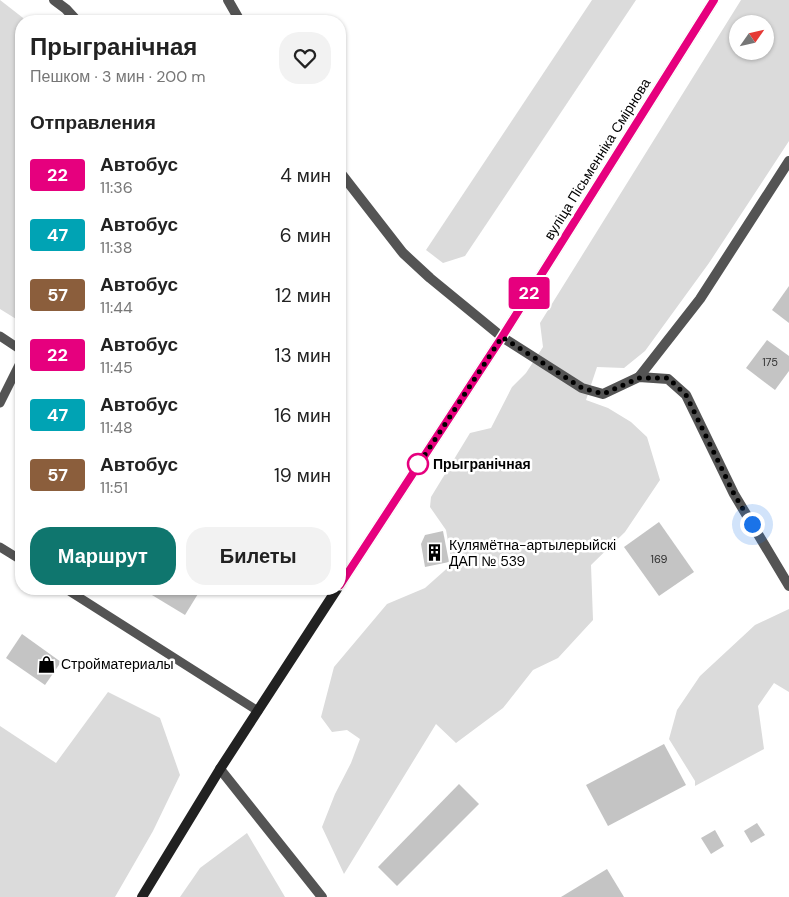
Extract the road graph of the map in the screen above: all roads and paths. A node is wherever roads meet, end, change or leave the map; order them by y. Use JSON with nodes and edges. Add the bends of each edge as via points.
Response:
{"nodes":[{"id":1,"x":54,"y":0,"type":"edge"},
{"id":2,"x":228,"y":0,"type":"edge"},
{"id":3,"x":714,"y":0,"type":"edge"},
{"id":4,"x":72,"y":15,"type":"edge"},
{"id":5,"x":237,"y":15,"type":"edge"},
{"id":6,"x":789,"y":161,"type":"edge"},
{"id":7,"x":346,"y":180,"type":"edge"},
{"id":8,"x":0,"y":336,"type":"edge"},
{"id":9,"x":502,"y":337,"type":"junction"},
{"id":10,"x":15,"y":346,"type":"edge"},
{"id":11,"x":15,"y":373,"type":"edge"},
{"id":12,"x":639,"y":378,"type":"junction"},
{"id":13,"x":0,"y":403,"type":"edge"},
{"id":14,"x":0,"y":546,"type":"edge"},
{"id":15,"x":15,"y":556,"type":"edge"},
{"id":16,"x":346,"y":576,"type":"edge"},
{"id":17,"x":789,"y":586,"type":"edge"},
{"id":18,"x":75,"y":595,"type":"edge"},
{"id":19,"x":333,"y":595,"type":"edge"},
{"id":20,"x":258,"y":711,"type":"junction"},
{"id":21,"x":220,"y":769,"type":"junction"},
{"id":22,"x":142,"y":897,"type":"edge"},
{"id":23,"x":322,"y":897,"type":"edge"}],
"edges":[{"from":1,"to":4,"type":"street"},
{"from":2,"to":5,"type":"street"},
{"from":3,"to":9,"type":"main road","name":"вуліца Пісьменніка Смірнова"},
{"from":6,"to":12,"type":"street","via":[[700,299]]},
{"from":7,"to":9,"type":"street","via":[[404,253]]},
{"from":8,"to":10,"type":"lane"},
{"from":9,"to":12,"type":"street","via":[[582,388],[603,394]]},
{"from":9,"to":16,"type":"main road","name":"вуліца Пісьменніка Смірнова"},
{"from":11,"to":13,"type":"lane"},
{"from":12,"to":17,"type":"street","via":[[668,378],[686,395],[734,494]]},
{"from":14,"to":15,"type":"lane"},
{"from":18,"to":20,"type":"lane"},
{"from":19,"to":20,"type":"main road"},
{"from":20,"to":21,"type":"main road"},
{"from":21,"to":22,"type":"main road"},
{"from":21,"to":23,"type":"street"}]}
